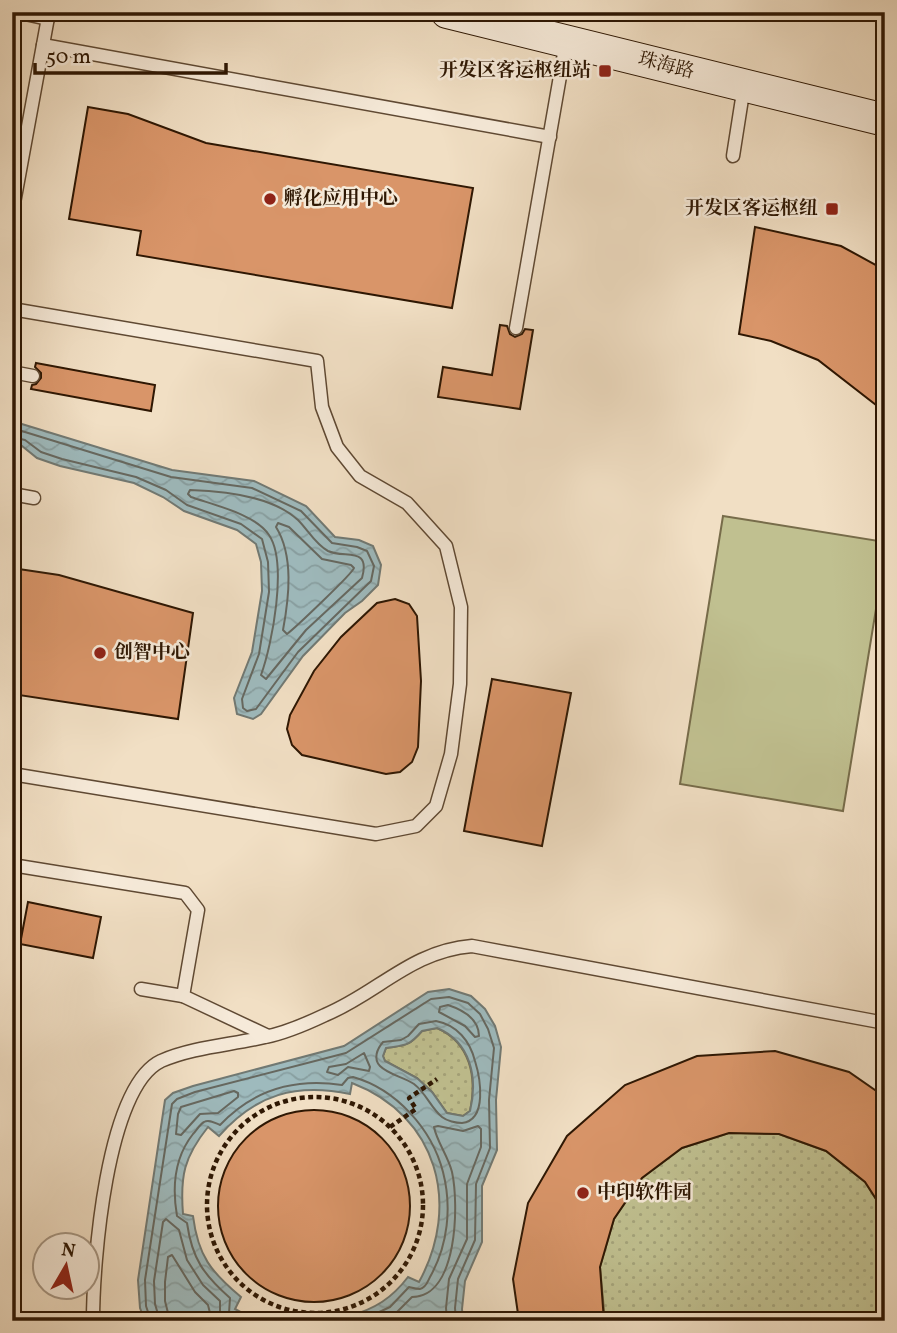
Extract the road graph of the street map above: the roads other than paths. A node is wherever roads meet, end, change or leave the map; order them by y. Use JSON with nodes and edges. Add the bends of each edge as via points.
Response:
{"nodes":[{"id":1,"x":16,"y":12,"type":"edge"},
{"id":2,"x":463,"y":14,"type":"edge"},
{"id":3,"x":49,"y":15,"type":"edge"},
{"id":4,"x":566,"y":41,"type":"junction"},
{"id":5,"x":43,"y":45,"type":"junction"},
{"id":6,"x":744,"y":86,"type":"junction"},
{"id":7,"x":885,"y":121,"type":"edge"},
{"id":8,"x":550,"y":137,"type":"junction"},
{"id":9,"x":733,"y":156,"type":"dead end"},
{"id":10,"x":12,"y":214,"type":"edge"},
{"id":11,"x":12,"y":309,"type":"edge"},
{"id":12,"x":516,"y":328,"type":"dead end"},
{"id":13,"x":12,"y":372,"type":"edge"},
{"id":14,"x":33,"y":376,"type":"dead end"},
{"id":15,"x":12,"y":494,"type":"edge"},
{"id":16,"x":34,"y":498,"type":"dead end"},
{"id":17,"x":12,"y":774,"type":"edge"},
{"id":18,"x":12,"y":865,"type":"edge"},
{"id":19,"x":141,"y":989,"type":"dead end"},
{"id":20,"x":183,"y":996,"type":"junction"},
{"id":21,"x":885,"y":1023,"type":"edge"},
{"id":22,"x":268,"y":1037,"type":"junction"},
{"id":23,"x":93,"y":1321,"type":"edge"}],
"edges":[{"from":1,"to":3,"type":"lane"},
{"from":2,"to":4,"type":"main road","name":"珠海路"},
{"from":3,"to":5,"type":"lane"},
{"from":4,"to":6,"type":"main road","name":"珠海路"},
{"from":4,"to":8,"type":"lane"},
{"from":5,"to":8,"type":"lane"},
{"from":5,"to":10,"type":"lane"},
{"from":6,"to":7,"type":"main road","name":"珠海路"},
{"from":6,"to":9,"type":"lane"},
{"from":8,"to":12,"type":"lane"},
{"from":11,"to":17,"type":"lane","via":[[317,361],[322,407],[337,447],[360,476],[407,503],[446,546],[461,607],[460,684],[451,754],[436,806],[416,826],[376,834]]},
{"from":13,"to":14,"type":"lane"},
{"from":15,"to":16,"type":"lane"},
{"from":18,"to":20,"type":"lane","via":[[185,893],[198,910]]},
{"from":19,"to":20,"type":"lane"},
{"from":20,"to":22,"type":"lane"},
{"from":21,"to":22,"type":"lane","via":[[472,946],[432,954],[333,1012]]},
{"from":22,"to":23,"type":"lane","via":[[161,1062],[146,1071],[131,1093],[101,1208]]}]}
